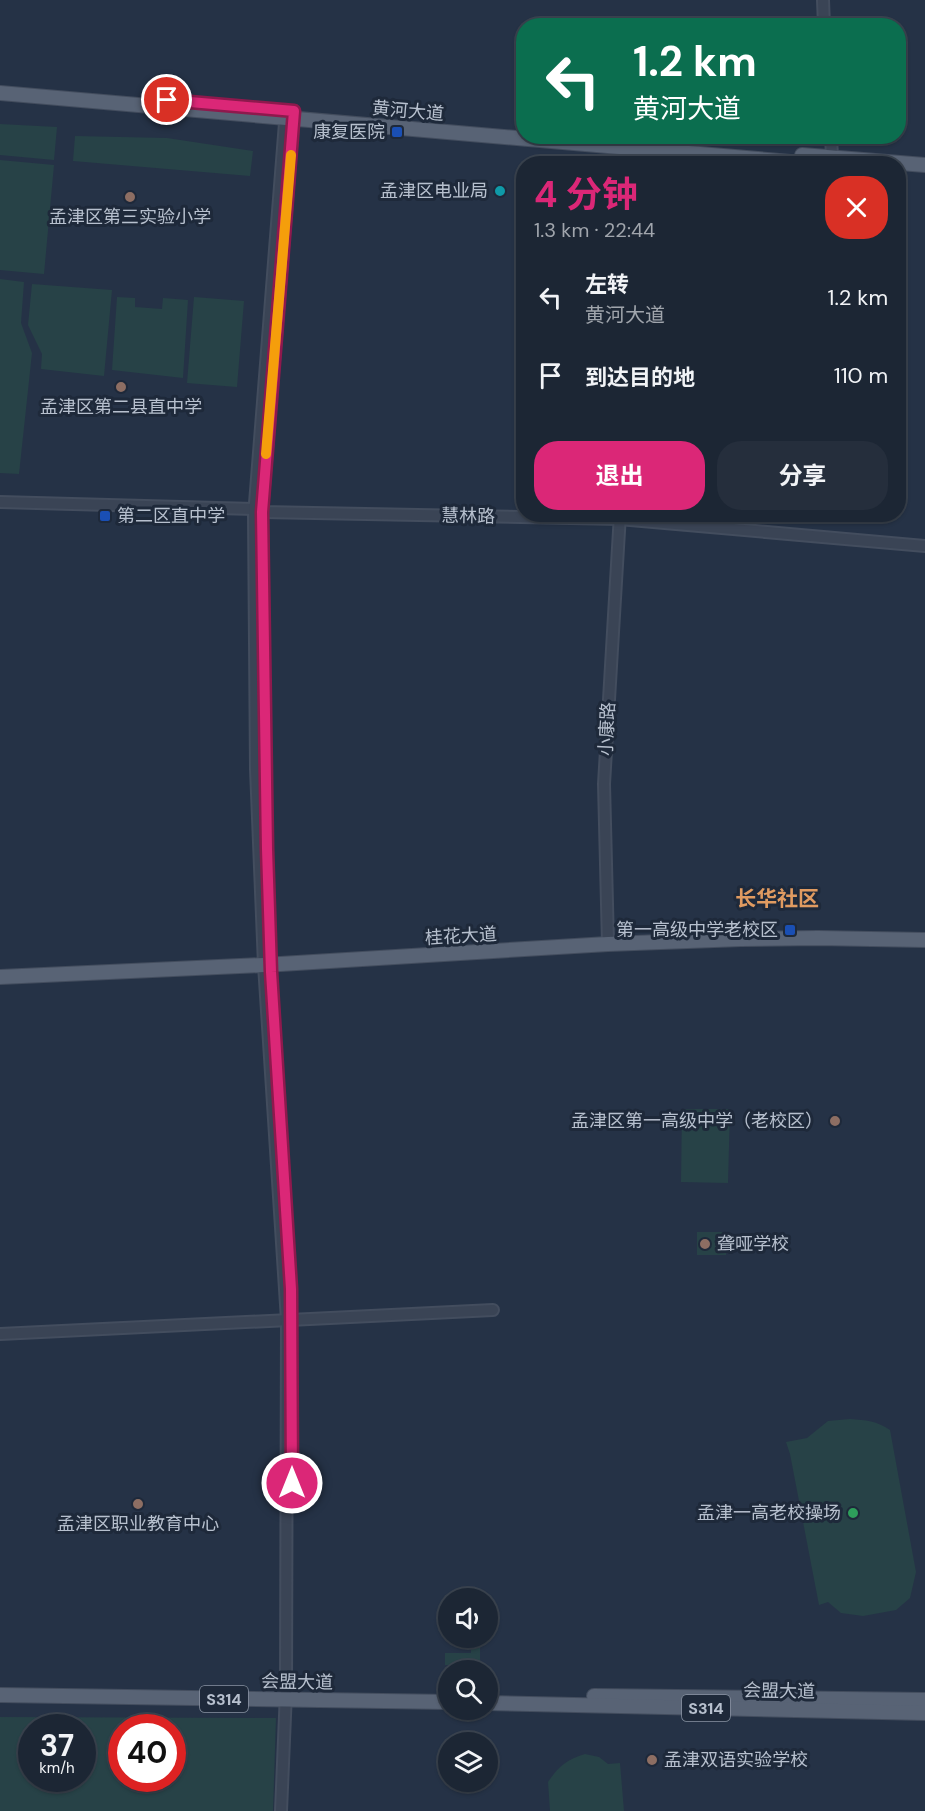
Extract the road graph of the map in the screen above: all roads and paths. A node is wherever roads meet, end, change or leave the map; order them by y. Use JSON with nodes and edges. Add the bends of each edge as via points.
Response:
{"nodes":[{"id":1,"x":823,"y":0,"type":"edge"},
{"id":2,"x":824,"y":18,"type":"edge"},
{"id":3,"x":0,"y":86,"type":"edge"},
{"id":4,"x":0,"y":93,"type":"edge"},
{"id":5,"x":290,"y":115,"type":"junction"},
{"id":6,"x":516,"y":130,"type":"edge"},
{"id":7,"x":516,"y":136,"type":"edge"},
{"id":8,"x":600,"y":144,"type":"edge"},
{"id":9,"x":671,"y":144,"type":"edge"},
{"id":10,"x":728,"y":156,"type":"edge"},
{"id":11,"x":820,"y":156,"type":"edge"},
{"id":12,"x":906,"y":163,"type":"edge"},
{"id":13,"x":925,"y":165,"type":"edge"},
{"id":14,"x":906,"y":172,"type":"edge"},
{"id":15,"x":925,"y":173,"type":"edge"},
{"id":16,"x":0,"y":502,"type":"edge"},
{"id":17,"x":0,"y":508,"type":"edge"},
{"id":18,"x":256,"y":512,"type":"junction"},
{"id":19,"x":516,"y":516,"type":"edge"},
{"id":20,"x":620,"y":522,"type":"edge"},
{"id":21,"x":673,"y":522,"type":"edge"},
{"id":22,"x":925,"y":546,"type":"edge"},
{"id":23,"x":925,"y":940,"type":"edge"},
{"id":24,"x":608,"y":944,"type":"junction"},
{"id":25,"x":925,"y":949,"type":"edge"},
{"id":26,"x":268,"y":968,"type":"junction"},
{"id":27,"x":0,"y":977,"type":"edge"},
{"id":28,"x":0,"y":985,"type":"edge"},
{"id":29,"x":493,"y":1310,"type":"dead end"},
{"id":30,"x":290,"y":1320,"type":"junction"},
{"id":31,"x":0,"y":1334,"type":"edge"},
{"id":32,"x":0,"y":1687,"type":"edge"},
{"id":33,"x":438,"y":1694,"type":"edge"},
{"id":34,"x":498,"y":1694,"type":"edge"},
{"id":35,"x":0,"y":1695,"type":"edge"},
{"id":36,"x":289,"y":1696,"type":"junction"},
{"id":37,"x":925,"y":1700,"type":"edge"},
{"id":38,"x":438,"y":1702,"type":"edge"},
{"id":39,"x":498,"y":1703,"type":"edge"},
{"id":40,"x":925,"y":1713,"type":"edge"},
{"id":41,"x":281,"y":1811,"type":"edge"},
{"id":42,"x":288,"y":1811,"type":"edge"}],
"edges":[{"from":1,"to":2,"type":"street"},
{"from":3,"to":5,"type":"main road","name":"黄河大道"},
{"from":4,"to":5,"type":"main road","name":"黄河大道"},
{"from":5,"to":6,"type":"main road","name":"黄河大道"},
{"from":5,"to":7,"type":"main road","name":"黄河大道"},
{"from":5,"to":18,"type":"street"},
{"from":8,"to":10,"type":"main road","name":"黄河大道"},
{"from":9,"to":11,"type":"main road"},
{"from":12,"to":13,"type":"main road"},
{"from":14,"to":15,"type":"main road"},
{"from":16,"to":18,"type":"street","name":"慧林路"},
{"from":17,"to":18,"type":"street","name":"慧林路"},
{"from":18,"to":19,"type":"street","name":"慧林路"},
{"from":18,"to":26,"type":"street"},
{"from":20,"to":24,"type":"street","name":"小康路","via":[[604,784]]},
{"from":21,"to":22,"type":"street","name":"慧林路"},
{"from":23,"to":24,"type":"main road","name":"桂花大道","via":[[807,938]]},
{"from":24,"to":26,"type":"main road","name":"桂花大道"},
{"from":25,"to":26,"type":"main road","name":"桂花大道","via":[[741,947]]},
{"from":26,"to":27,"type":"main road","name":"桂花大道"},
{"from":26,"to":28,"type":"main road","name":"桂花大道"},
{"from":26,"to":30,"type":"street"},
{"from":29,"to":30,"type":"street"},
{"from":30,"to":31,"type":"street"},
{"from":30,"to":36,"type":"street"},
{"from":32,"to":36,"type":"main road","name":"会盟大道","number":"S314"},
{"from":33,"to":36,"type":"main road","name":"会盟大道","number":"S314"},
{"from":34,"to":37,"type":"main road","name":"会盟大道","number":"S314"},
{"from":35,"to":36,"type":"main road","name":"会盟大道","number":"S314"},
{"from":36,"to":38,"type":"main road","name":"会盟大道","number":"S314"},
{"from":36,"to":41,"type":"street"},
{"from":36,"to":42,"type":"street"},
{"from":39,"to":40,"type":"main road","name":"会盟大道","number":"S314"}]}
